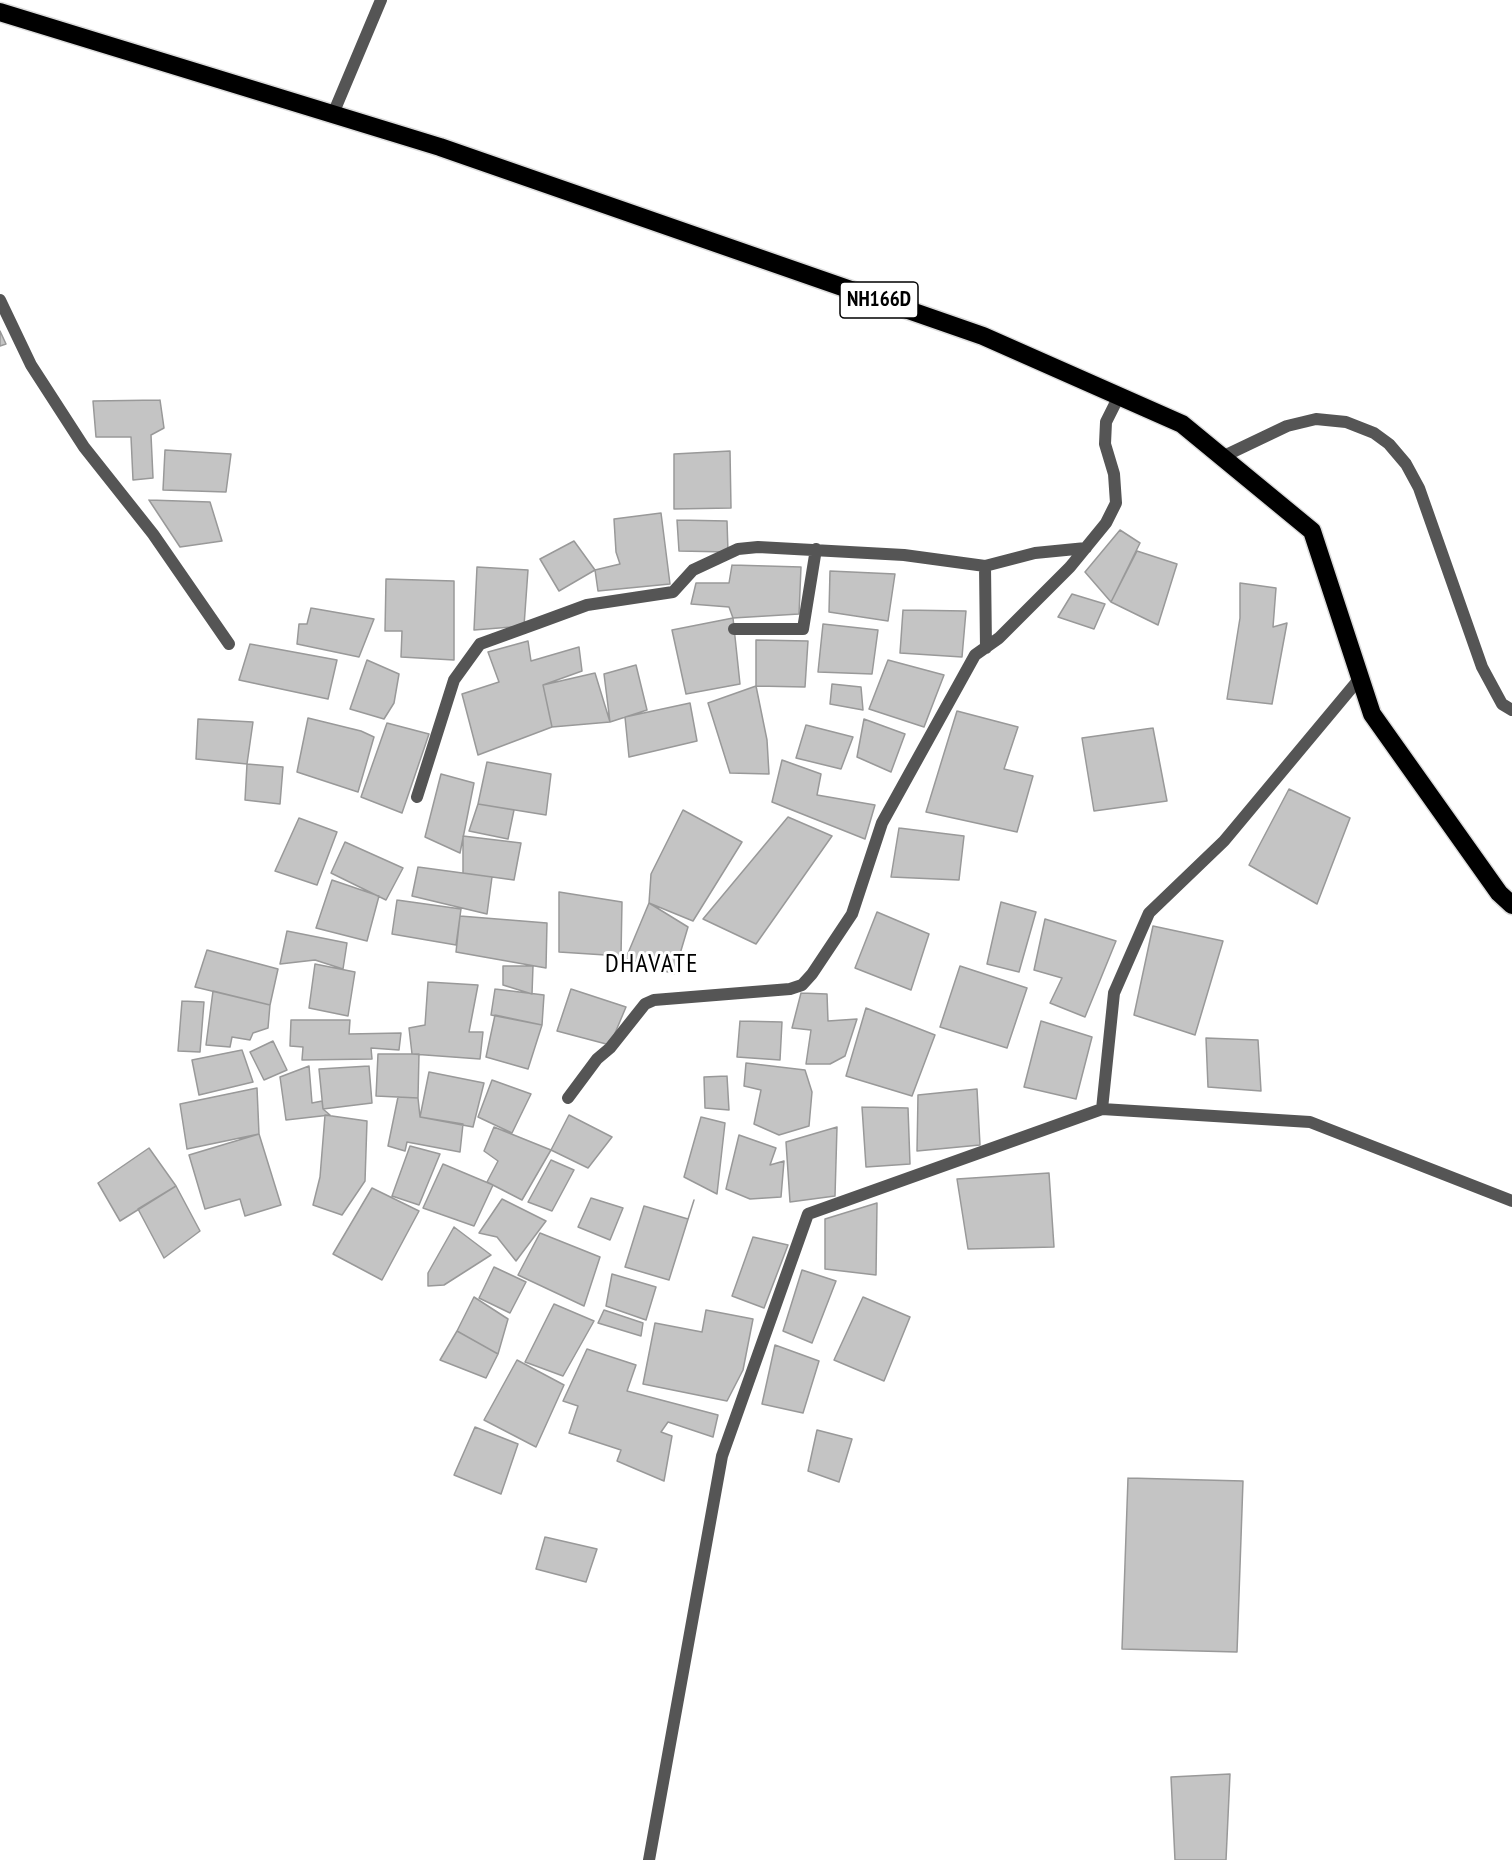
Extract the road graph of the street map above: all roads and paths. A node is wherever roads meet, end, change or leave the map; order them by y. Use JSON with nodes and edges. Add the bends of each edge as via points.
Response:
{"nodes":[{"id":1,"x":381,"y":0,"type":"edge"},
{"id":2,"x":0,"y":12,"type":"edge"},
{"id":3,"x":333,"y":114,"type":"junction"},
{"id":4,"x":0,"y":300,"type":"edge"},
{"id":5,"x":1119,"y":396,"type":"junction"},
{"id":6,"x":1222,"y":457,"type":"junction"},
{"id":7,"x":1086,"y":548,"type":"junction"},
{"id":8,"x":816,"y":549,"type":"junction"},
{"id":9,"x":985,"y":566,"type":"junction"},
{"id":10,"x":734,"y":629,"type":"dead end"},
{"id":11,"x":229,"y":644,"type":"dead end"},
{"id":12,"x":986,"y":648,"type":"junction"},
{"id":13,"x":1360,"y":678,"type":"junction"},
{"id":14,"x":1512,"y":710,"type":"edge"},
{"id":15,"x":417,"y":797,"type":"dead end"},
{"id":16,"x":1512,"y":905,"type":"edge"},
{"id":17,"x":568,"y":1098,"type":"dead end"},
{"id":18,"x":1102,"y":1109,"type":"junction"},
{"id":19,"x":1512,"y":1201,"type":"edge"},
{"id":20,"x":649,"y":1860,"type":"edge"}],
"edges":[{"from":1,"to":3,"type":"street"},
{"from":2,"to":3,"type":"highway","number":"NH166D"},
{"from":3,"to":5,"type":"highway","number":"NH166D","via":[[441,147],[983,336]]},
{"from":4,"to":11,"type":"street","via":[[31,365],[84,447],[153,534]]},
{"from":5,"to":6,"type":"highway","number":"NH166D","via":[[1182,424]]},
{"from":5,"to":7,"type":"street","via":[[1106,422],[1105,444],[1114,474],[1116,503]]},
{"from":6,"to":13,"type":"highway","number":"NH166D","via":[[1312,531]]},
{"from":6,"to":14,"type":"street","via":[[1287,426],[1316,418],[1346,422],[1389,444],[1419,488],[1482,667],[1502,704]]},
{"from":7,"to":9,"type":"street","via":[[1035,553]]},
{"from":7,"to":12,"type":"street"},
{"from":8,"to":9,"type":"street"},
{"from":8,"to":10,"type":"street","via":[[803,629]]},
{"from":8,"to":15,"type":"street","via":[[738,549],[693,570],[673,592],[587,605],[480,644],[454,680]]},
{"from":9,"to":12,"type":"street"},
{"from":12,"to":17,"type":"street","via":[[975,655],[882,823],[852,914],[802,985],[645,1004]]},
{"from":13,"to":16,"type":"highway","number":"NH166D","via":[[1372,714],[1499,893]]},
{"from":13,"to":18,"type":"street","via":[[1224,841],[1149,913],[1114,993]]},
{"from":18,"to":19,"type":"street","via":[[1310,1122]]},
{"from":18,"to":20,"type":"street","via":[[808,1214],[722,1456]]}]}
